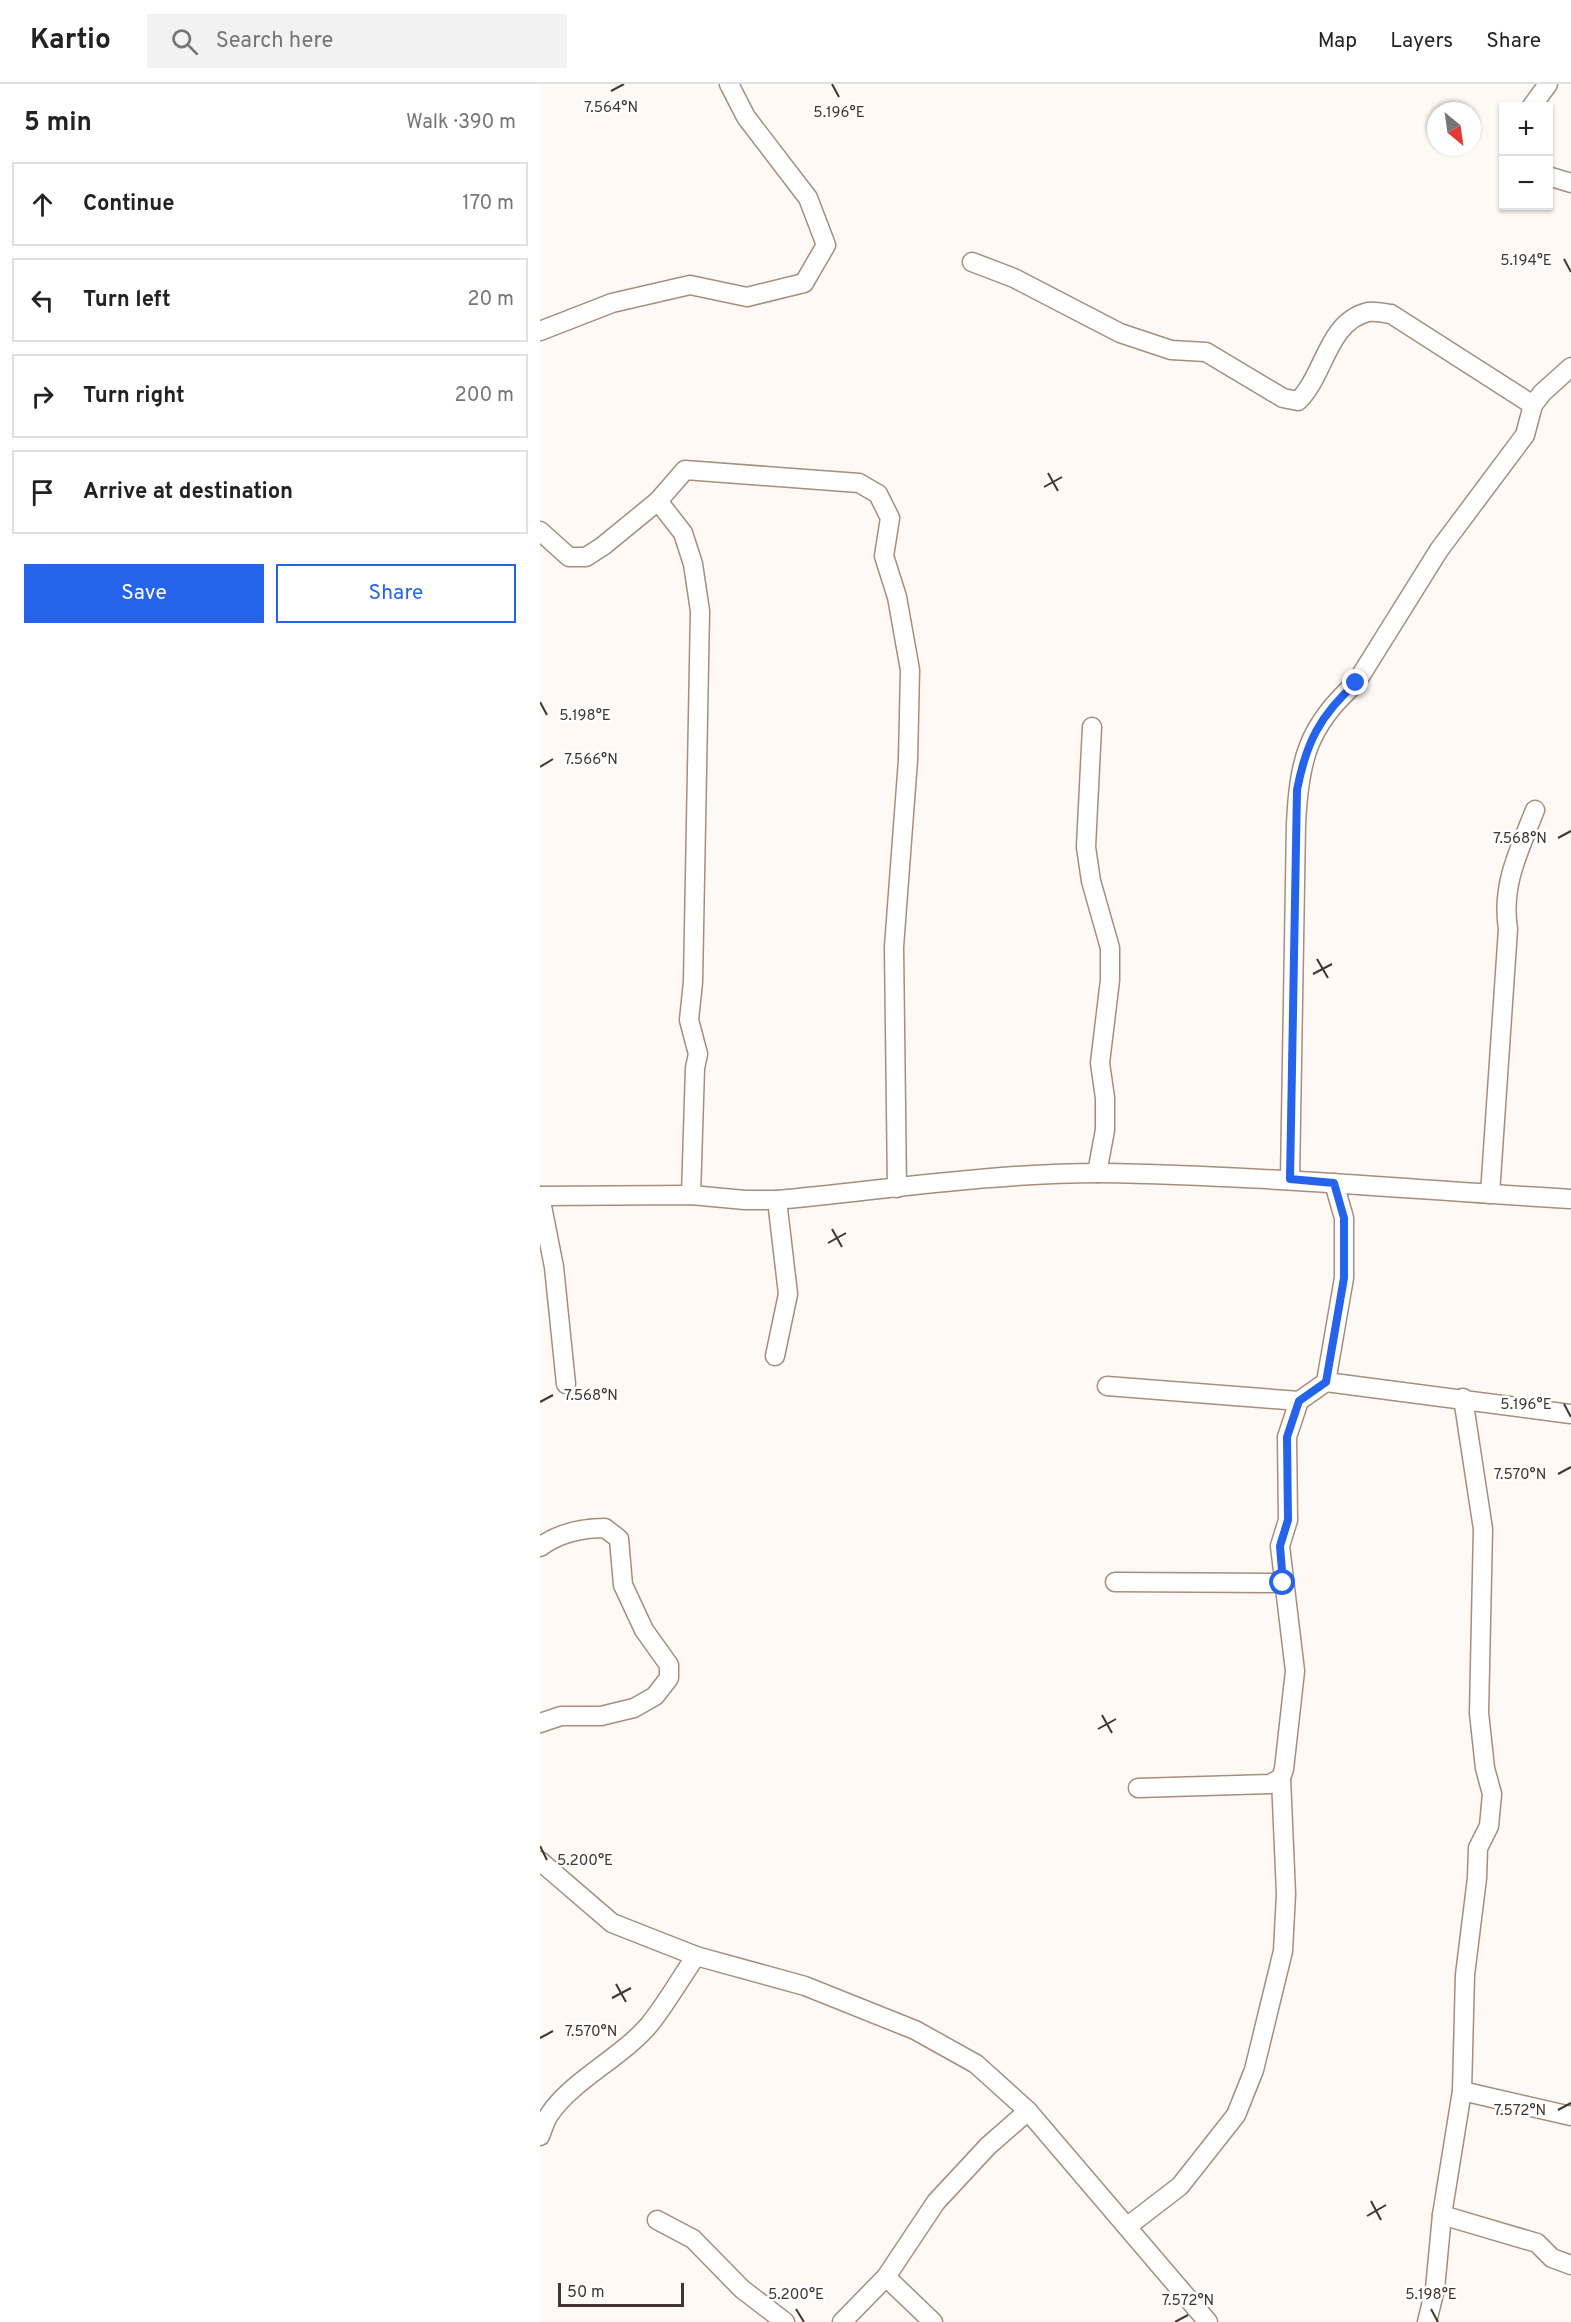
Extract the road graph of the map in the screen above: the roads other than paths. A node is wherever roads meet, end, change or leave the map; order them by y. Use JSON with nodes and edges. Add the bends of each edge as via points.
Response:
{"nodes":[{"id":1,"x":729,"y":84,"type":"edge"},
{"id":2,"x":1548,"y":84,"type":"edge"},
{"id":3,"x":1535,"y":102,"type":"edge"},
{"id":4,"x":1553,"y":178,"type":"edge"},
{"id":5,"x":1571,"y":183,"type":"edge"},
{"id":6,"x":972,"y":262,"type":"dead end"},
{"id":7,"x":540,"y":331,"type":"edge"},
{"id":8,"x":1571,"y":367,"type":"edge"},
{"id":9,"x":1533,"y":405,"type":"junction"},
{"id":10,"x":658,"y":501,"type":"junction"},
{"id":11,"x":540,"y":531,"type":"edge"},
{"id":12,"x":1092,"y":727,"type":"dead end"},
{"id":13,"x":1535,"y":810,"type":"dead end"},
{"id":14,"x":1097,"y":1173,"type":"junction"},
{"id":15,"x":1290,"y":1179,"type":"junction"},
{"id":16,"x":1334,"y":1183,"type":"junction"},
{"id":17,"x":897,"y":1188,"type":"junction"},
{"id":18,"x":1490,"y":1194,"type":"junction"},
{"id":19,"x":691,"y":1195,"type":"junction"},
{"id":20,"x":540,"y":1196,"type":"edge"},
{"id":21,"x":1571,"y":1198,"type":"edge"},
{"id":22,"x":777,"y":1200,"type":"junction"},
{"id":23,"x":775,"y":1356,"type":"dead end"},
{"id":24,"x":1326,"y":1382,"type":"junction"},
{"id":25,"x":566,"y":1384,"type":"dead end"},
{"id":26,"x":1107,"y":1386,"type":"dead end"},
{"id":27,"x":1463,"y":1398,"type":"junction"},
{"id":28,"x":1299,"y":1401,"type":"junction"},
{"id":29,"x":1571,"y":1414,"type":"edge"},
{"id":30,"x":540,"y":1547,"type":"edge"},
{"id":31,"x":1115,"y":1582,"type":"dead end"},
{"id":32,"x":1283,"y":1583,"type":"junction"},
{"id":33,"x":540,"y":1723,"type":"edge"},
{"id":34,"x":1281,"y":1778,"type":"junction"},
{"id":35,"x":1138,"y":1788,"type":"dead end"},
{"id":36,"x":540,"y":1861,"type":"edge"},
{"id":37,"x":696,"y":1956,"type":"junction"},
{"id":38,"x":1462,"y":2091,"type":"junction"},
{"id":39,"x":1028,"y":2111,"type":"junction"},
{"id":40,"x":1571,"y":2116,"type":"edge"},
{"id":41,"x":540,"y":2136,"type":"edge"},
{"id":42,"x":1442,"y":2215,"type":"junction"},
{"id":43,"x":657,"y":2220,"type":"dead end"},
{"id":44,"x":1128,"y":2226,"type":"junction"},
{"id":45,"x":1571,"y":2265,"type":"edge"},
{"id":46,"x":886,"y":2277,"type":"junction"},
{"id":47,"x":785,"y":2322,"type":"edge"},
{"id":48,"x":842,"y":2322,"type":"edge"},
{"id":49,"x":933,"y":2322,"type":"edge"},
{"id":50,"x":1208,"y":2322,"type":"edge"},
{"id":51,"x":1427,"y":2322,"type":"edge"}],
"edges":[{"from":1,"to":7,"type":"street","via":[[747,117],[808,198],[826,245],[804,283],[747,297],[690,285],[612,303]]},
{"from":2,"to":3,"type":"street"},
{"from":4,"to":5,"type":"street"},
{"from":6,"to":9,"type":"street","via":[[1014,278],[1120,333],[1171,350],[1206,352],[1283,398],[1298,401],[1309,390],[1335,338],[1349,320],[1370,312],[1391,314]]},
{"from":8,"to":9,"type":"street"},
{"from":9,"to":15,"type":"street","via":[[1525,435],[1439,550],[1356,683],[1320,722],[1303,759],[1297,790]]},
{"from":10,"to":11,"type":"street","via":[[586,557],[569,557]]},
{"from":10,"to":17,"type":"street","via":[[685,470],[859,483],[878,494],[890,518],[884,556],[897,597],[910,670],[908,760],[894,947]]},
{"from":10,"to":19,"type":"street","via":[[683,533],[693,564],[700,611],[689,1020],[698,1054]]},
{"from":12,"to":14,"type":"street","via":[[1086,846],[1110,948],[1100,1063],[1105,1130]]},
{"from":13,"to":18,"type":"street","via":[[1506,895],[1508,929]]},
{"from":14,"to":15,"type":"street"},
{"from":14,"to":17,"type":"street"},
{"from":15,"to":16,"type":"street"},
{"from":16,"to":18,"type":"street"},
{"from":16,"to":24,"type":"street","via":[[1344,1218],[1344,1278]]},
{"from":17,"to":22,"type":"street"},
{"from":18,"to":21,"type":"street"},
{"from":19,"to":20,"type":"street"},
{"from":19,"to":22,"type":"street"},
{"from":20,"to":25,"type":"street","via":[[554,1267]]},
{"from":22,"to":23,"type":"street","via":[[788,1294]]},
{"from":24,"to":27,"type":"street"},
{"from":24,"to":28,"type":"street"},
{"from":26,"to":28,"type":"street"},
{"from":27,"to":29,"type":"street"},
{"from":27,"to":38,"type":"street","via":[[1484,1529],[1479,1713],[1492,1794],[1489,1826],[1478,1848],[1465,1975]]},
{"from":28,"to":32,"type":"street","via":[[1287,1437],[1288,1520],[1280,1546]]},
{"from":30,"to":33,"type":"street","via":[[554,1537],[587,1528],[604,1528],[619,1539],[623,1585],[644,1630],[669,1665],[669,1678],[655,1696],[634,1708],[601,1716],[561,1716]]},
{"from":31,"to":32,"type":"street"},
{"from":32,"to":34,"type":"street","via":[[1295,1671]]},
{"from":34,"to":35,"type":"street","via":[[1270,1784]]},
{"from":34,"to":44,"type":"street","via":[[1286,1894],[1283,1951],[1254,2070],[1236,2115],[1180,2186]]},
{"from":36,"to":37,"type":"street","via":[[612,1923]]},
{"from":37,"to":39,"type":"street","via":[[805,1986],[915,2030],[976,2064]]},
{"from":37,"to":41,"type":"street","via":[[649,2025],[561,2101],[548,2116]]},
{"from":38,"to":40,"type":"street"},
{"from":38,"to":42,"type":"street"},
{"from":39,"to":44,"type":"street"},
{"from":39,"to":46,"type":"street","via":[[988,2146],[936,2202]]},
{"from":42,"to":45,"type":"street","via":[[1537,2243],[1552,2258]]},
{"from":42,"to":51,"type":"street","via":[[1435,2289]]},
{"from":43,"to":47,"type":"street","via":[[693,2239],[742,2289]]},
{"from":44,"to":50,"type":"street"},
{"from":46,"to":48,"type":"street"},
{"from":46,"to":49,"type":"street"}]}
